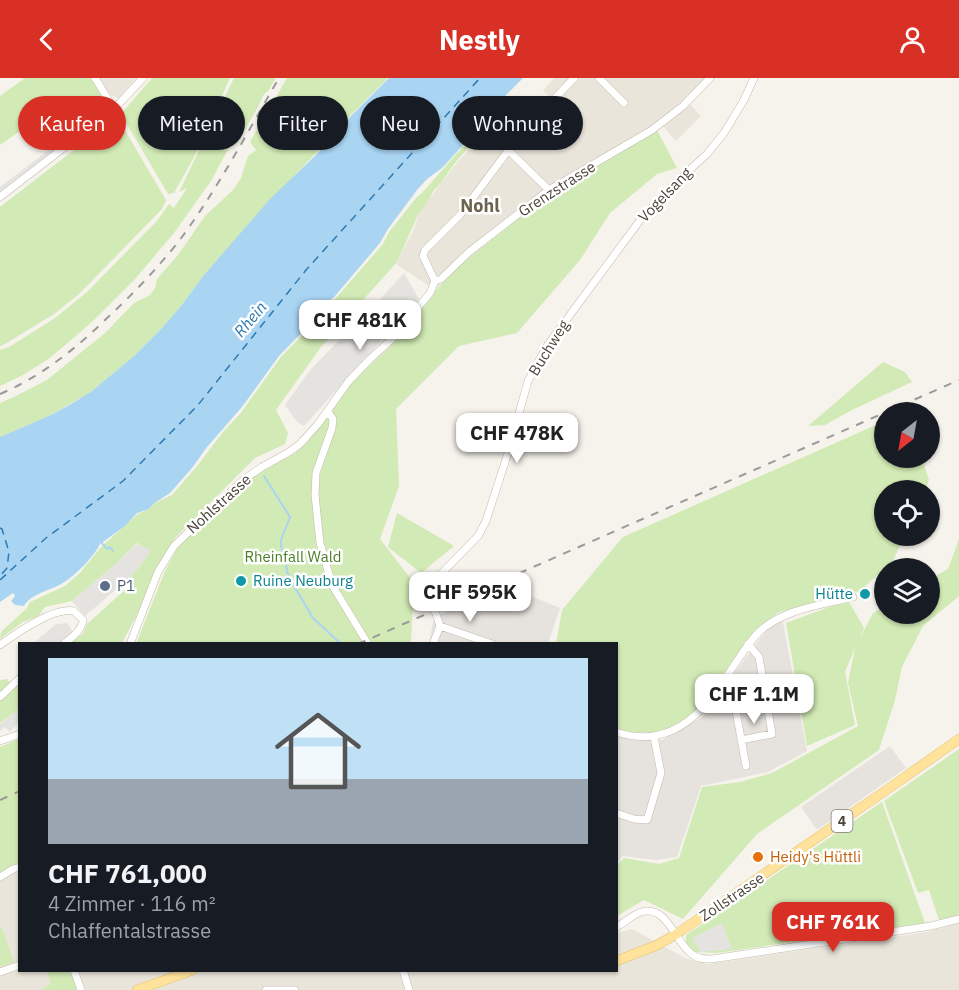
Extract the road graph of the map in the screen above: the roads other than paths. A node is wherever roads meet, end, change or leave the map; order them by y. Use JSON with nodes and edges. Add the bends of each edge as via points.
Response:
{"nodes":[{"id":1,"x":95,"y":78,"type":"edge"},
{"id":2,"x":143,"y":78,"type":"edge"},
{"id":3,"x":574,"y":78,"type":"edge"},
{"id":4,"x":599,"y":78,"type":"edge"},
{"id":5,"x":710,"y":78,"type":"edge"},
{"id":6,"x":754,"y":78,"type":"edge"},
{"id":7,"x":106,"y":96,"type":"edge"},
{"id":8,"x":126,"y":96,"type":"edge"},
{"id":9,"x":556,"y":96,"type":"edge"},
{"id":10,"x":624,"y":103,"type":"dead end"},
{"id":11,"x":61,"y":150,"type":"edge"},
{"id":12,"x":508,"y":150,"type":"joint"},
{"id":13,"x":549,"y":190,"type":"junction"},
{"id":14,"x":0,"y":197,"type":"edge"},
{"id":15,"x":435,"y":281,"type":"junction"},
{"id":16,"x":572,"y":311,"type":"joint"},
{"id":17,"x":327,"y":411,"type":"junction"},
{"id":18,"x":853,"y":597,"type":"dead end"},
{"id":19,"x":440,"y":626,"type":"junction"},
{"id":20,"x":66,"y":642,"type":"edge"},
{"id":21,"x":131,"y":642,"type":"edge"},
{"id":22,"x":367,"y":642,"type":"edge"},
{"id":23,"x":434,"y":642,"type":"edge"},
{"id":24,"x":486,"y":642,"type":"edge"},
{"id":25,"x":748,"y":644,"type":"junction"},
{"id":26,"x":0,"y":645,"type":"edge"},
{"id":27,"x":18,"y":680,"type":"edge"},
{"id":28,"x":720,"y":686,"type":"junction"},
{"id":29,"x":0,"y":697,"type":"edge"},
{"id":30,"x":618,"y":732,"type":"edge"},
{"id":31,"x":18,"y":735,"type":"edge"},
{"id":32,"x":654,"y":737,"type":"junction"},
{"id":33,"x":959,"y":739,"type":"edge"},
{"id":34,"x":741,"y":740,"type":"junction"},
{"id":35,"x":0,"y":741,"type":"edge"},
{"id":36,"x":746,"y":766,"type":"dead end"},
{"id":37,"x":618,"y":814,"type":"edge"},
{"id":38,"x":18,"y":868,"type":"edge"},
{"id":39,"x":0,"y":877,"type":"edge"},
{"id":40,"x":959,"y":919,"type":"edge"},
{"id":41,"x":618,"y":926,"type":"edge"},
{"id":42,"x":675,"y":935,"type":"junction"},
{"id":43,"x":618,"y":960,"type":"edge"},
{"id":44,"x":18,"y":966,"type":"edge"},
{"id":45,"x":0,"y":972,"type":"edge"},
{"id":46,"x":75,"y":972,"type":"edge"},
{"id":47,"x":187,"y":972,"type":"edge"},
{"id":48,"x":404,"y":972,"type":"edge"},
{"id":49,"x":81,"y":990,"type":"edge"},
{"id":50,"x":137,"y":990,"type":"edge"},
{"id":51,"x":266,"y":990,"type":"edge"},
{"id":52,"x":295,"y":990,"type":"edge"},
{"id":53,"x":409,"y":990,"type":"edge"}],
"edges":[{"from":1,"to":7,"type":"street"},
{"from":2,"to":8,"type":"street"},
{"from":3,"to":9,"type":"street"},
{"from":4,"to":10,"type":"street"},
{"from":5,"to":13,"type":"street","name":"Grenzstrasse","via":[[652,130]]},
{"from":6,"to":16,"type":"street","name":"Vogelsang","via":[[724,133],[641,219]]},
{"from":11,"to":14,"type":"street"},
{"from":12,"to":13,"type":"street"},
{"from":12,"to":15,"type":"street","via":[[460,215],[425,250],[423,256]]},
{"from":13,"to":15,"type":"street","name":"Grenzstrasse"},
{"from":15,"to":17,"type":"street","name":"Nohlstrasse","via":[[416,310],[348,382]]},
{"from":16,"to":19,"type":"street","name":"Buchweg","bridge":true,"via":[[546,346],[528,381],[486,521],[432,586],[430,597]]},
{"from":17,"to":21,"type":"street","name":"Nohlstrasse","via":[[300,444],[243,480],[174,546],[158,572]]},
{"from":17,"to":22,"type":"street","via":[[333,419],[332,428],[316,473],[320,543],[332,585]]},
{"from":18,"to":25,"type":"street","via":[[782,616],[759,631]]},
{"from":19,"to":23,"type":"street"},
{"from":19,"to":24,"type":"street"},
{"from":20,"to":26,"type":"street","via":[[80,631],[83,621],[74,610],[36,622]]},
{"from":25,"to":28,"type":"street"},
{"from":25,"to":34,"type":"street","via":[[759,657],[772,734]]},
{"from":27,"to":29,"type":"street"},
{"from":28,"to":32,"type":"street","via":[[695,717]]},
{"from":28,"to":34,"type":"street","via":[[734,700]]},
{"from":30,"to":32,"type":"street"},
{"from":31,"to":35,"type":"street"},
{"from":32,"to":37,"type":"street","via":[[661,773],[647,820]]},
{"from":33,"to":42,"type":"main road","name":"Zollstrasse","number":"4"},
{"from":34,"to":36,"type":"street"},
{"from":38,"to":39,"type":"street"},
{"from":40,"to":42,"type":"street","via":[[712,959],[690,953]]},
{"from":41,"to":42,"type":"street","via":[[648,911],[663,917]]},
{"from":42,"to":43,"type":"main road","name":"Zollstrasse","number":"4"},
{"from":44,"to":45,"type":"street"},
{"from":46,"to":49,"type":"street"},
{"from":47,"to":50,"type":"main road"},
{"from":48,"to":53,"type":"street"},
{"from":51,"to":52,"type":"street"}]}
